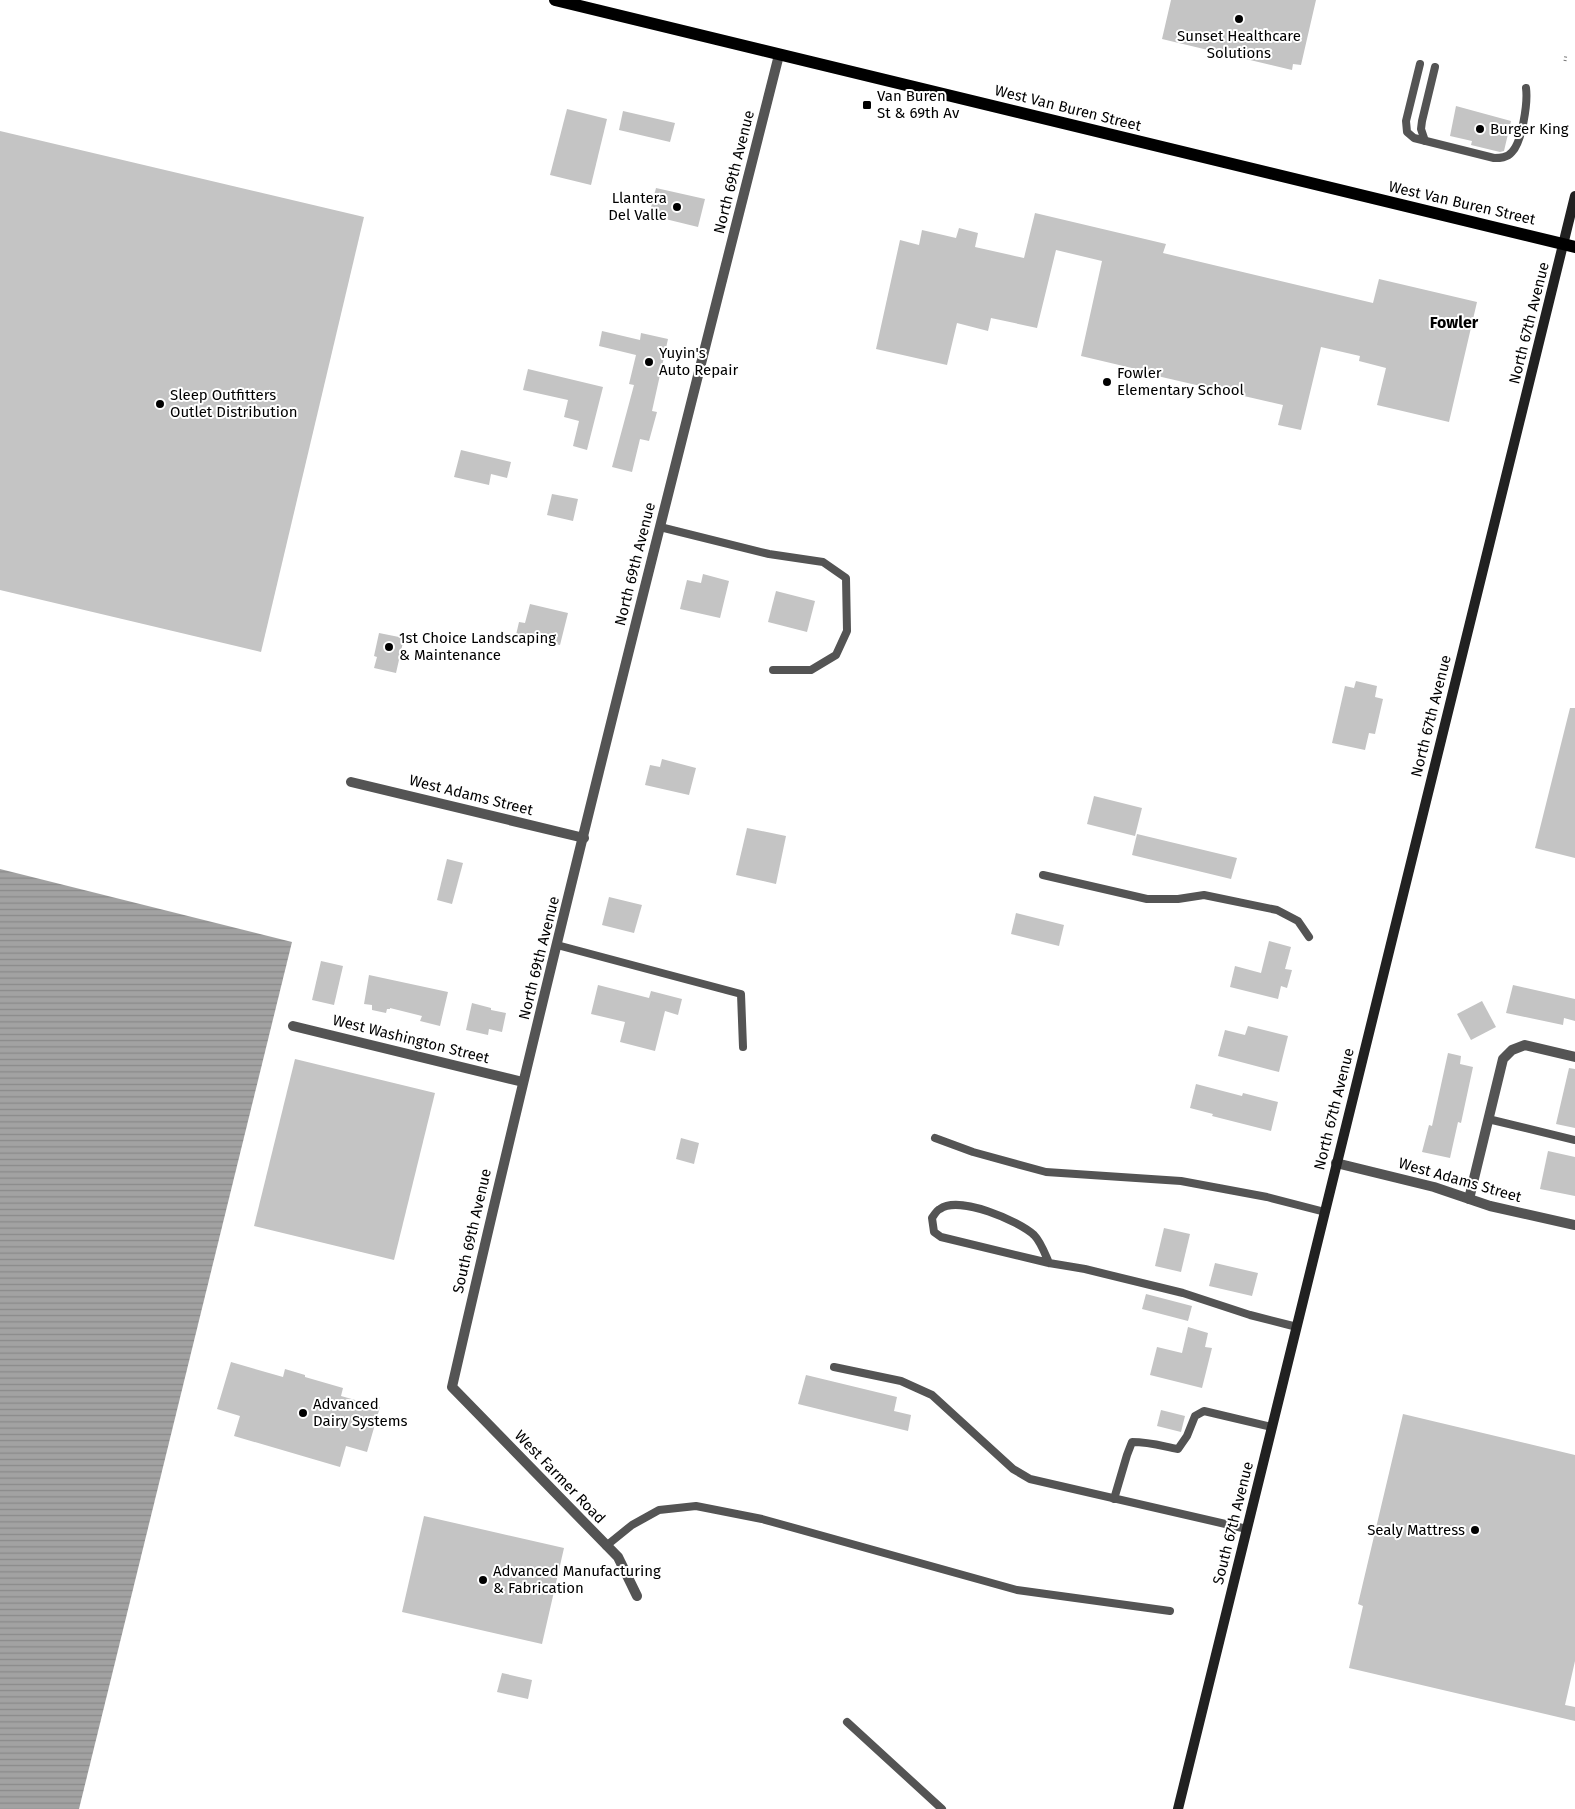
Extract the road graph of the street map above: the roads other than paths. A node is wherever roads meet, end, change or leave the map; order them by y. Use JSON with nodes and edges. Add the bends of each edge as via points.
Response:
{"nodes":[{"id":1,"x":554,"y":0,"type":"edge"},
{"id":2,"x":779,"y":54,"type":"junction"},
{"id":3,"x":1420,"y":64,"type":"dead end"},
{"id":4,"x":1436,"y":67,"type":"dead end"},
{"id":5,"x":1526,"y":88,"type":"dead end"},
{"id":6,"x":1425,"y":141,"type":"junction"},
{"id":7,"x":1575,"y":196,"type":"edge"},
{"id":8,"x":1569,"y":245,"type":"edge"},
{"id":9,"x":660,"y":527,"type":"junction"},
{"id":10,"x":773,"y":670,"type":"dead end"},
{"id":11,"x":351,"y":782,"type":"dead end"},
{"id":12,"x":584,"y":838,"type":"junction"},
{"id":13,"x":1043,"y":874,"type":"dead end"},
{"id":14,"x":1309,"y":937,"type":"dead end"},
{"id":15,"x":557,"y":945,"type":"junction"},
{"id":16,"x":293,"y":1026,"type":"dead end"},
{"id":17,"x":743,"y":1047,"type":"dead end"},
{"id":18,"x":1575,"y":1057,"type":"edge"},
{"id":19,"x":523,"y":1082,"type":"junction"},
{"id":20,"x":1488,"y":1119,"type":"junction"},
{"id":21,"x":935,"y":1138,"type":"dead end"},
{"id":22,"x":1575,"y":1140,"type":"edge"},
{"id":23,"x":1336,"y":1163,"type":"junction"},
{"id":24,"x":1469,"y":1199,"type":"junction"},
{"id":25,"x":1325,"y":1212,"type":"junction"},
{"id":26,"x":1575,"y":1225,"type":"edge"},
{"id":27,"x":1317,"y":1244,"type":"joint"},
{"id":28,"x":1049,"y":1263,"type":"junction"},
{"id":29,"x":1297,"y":1327,"type":"junction"},
{"id":30,"x":834,"y":1367,"type":"dead end"},
{"id":31,"x":452,"y":1387,"type":"joint"},
{"id":32,"x":1272,"y":1427,"type":"junction"},
{"id":33,"x":1114,"y":1499,"type":"junction"},
{"id":34,"x":1247,"y":1529,"type":"junction"},
{"id":35,"x":606,"y":1546,"type":"junction"},
{"id":36,"x":637,"y":1596,"type":"dead end"},
{"id":37,"x":1170,"y":1612,"type":"dead end"},
{"id":38,"x":847,"y":1722,"type":"dead end"},
{"id":39,"x":942,"y":1809,"type":"edge"},
{"id":40,"x":1178,"y":1809,"type":"edge"}],
"edges":[{"from":1,"to":2,"type":"main road","name":"West Van Buren Street"},
{"from":2,"to":8,"type":"main road","name":"West Van Buren Street"},
{"from":2,"to":9,"type":"street","name":"North 69th Avenue"},
{"from":3,"to":6,"type":"lane","via":[[1406,126],[1414,138]]},
{"from":4,"to":6,"type":"lane","via":[[1422,121]]},
{"from":5,"to":6,"type":"lane","via":[[1527,99],[1518,140],[1509,155],[1494,158]]},
{"from":7,"to":8,"type":"main road","name":"North 67th Avenue"},
{"from":8,"to":23,"type":"main road","name":"North 67th Avenue"},
{"from":9,"to":10,"type":"lane","via":[[769,554],[823,562],[846,578],[847,631],[836,655],[811,670]]},
{"from":9,"to":12,"type":"street","name":"North 69th Avenue"},
{"from":11,"to":12,"type":"street","name":"West Adams Street"},
{"from":12,"to":15,"type":"street","name":"North 69th Avenue"},
{"from":13,"to":14,"type":"lane","via":[[1147,899],[1204,895],[1277,910],[1298,921]]},
{"from":15,"to":17,"type":"lane","via":[[741,994]]},
{"from":15,"to":19,"type":"street","name":"North 69th Avenue"},
{"from":16,"to":19,"type":"street","name":"West Washington Street"},
{"from":18,"to":20,"type":"street","via":[[1525,1045],[1512,1050],[1503,1059]]},
{"from":19,"to":31,"type":"street","name":"South 69th Avenue"},
{"from":20,"to":22,"type":"lane"},
{"from":20,"to":24,"type":"street"},
{"from":21,"to":25,"type":"lane","via":[[1046,1172],[1181,1182],[1267,1197]]},
{"from":23,"to":24,"type":"street","name":"West Adams Street","via":[[1434,1186]]},
{"from":23,"to":25,"type":"main road","name":"North 67th Avenue"},
{"from":24,"to":26,"type":"street","name":"West Adams Street"},
{"from":25,"to":27,"type":"main road","name":"North 67th Avenue"},
{"from":27,"to":29,"type":"main road","name":"South 67th Avenue"},
{"from":28,"to":28,"type":"lane","via":[[940,1237],[934,1232],[932,1218],[940,1208],[957,1204],[980,1209],[1017,1224],[1035,1236]]},
{"from":28,"to":29,"type":"lane","via":[[1183,1293]]},
{"from":29,"to":32,"type":"main road","name":"South 67th Avenue"},
{"from":30,"to":33,"type":"lane","via":[[901,1381],[932,1395],[1013,1470],[1030,1479]]},
{"from":31,"to":35,"type":"street","name":"West Farmer Road"},
{"from":32,"to":33,"type":"lane","via":[[1204,1411],[1195,1416],[1178,1449],[1132,1442]]},
{"from":32,"to":34,"type":"main road","name":"South 67th Avenue"},
{"from":33,"to":34,"type":"lane"},
{"from":34,"to":40,"type":"main road","name":"South 67th Avenue"},
{"from":35,"to":36,"type":"street","name":"West Farmer Road","via":[[618,1557]]},
{"from":35,"to":37,"type":"lane","via":[[632,1525],[659,1510],[696,1506],[762,1519],[1017,1590]]},
{"from":38,"to":39,"type":"lane"}]}
